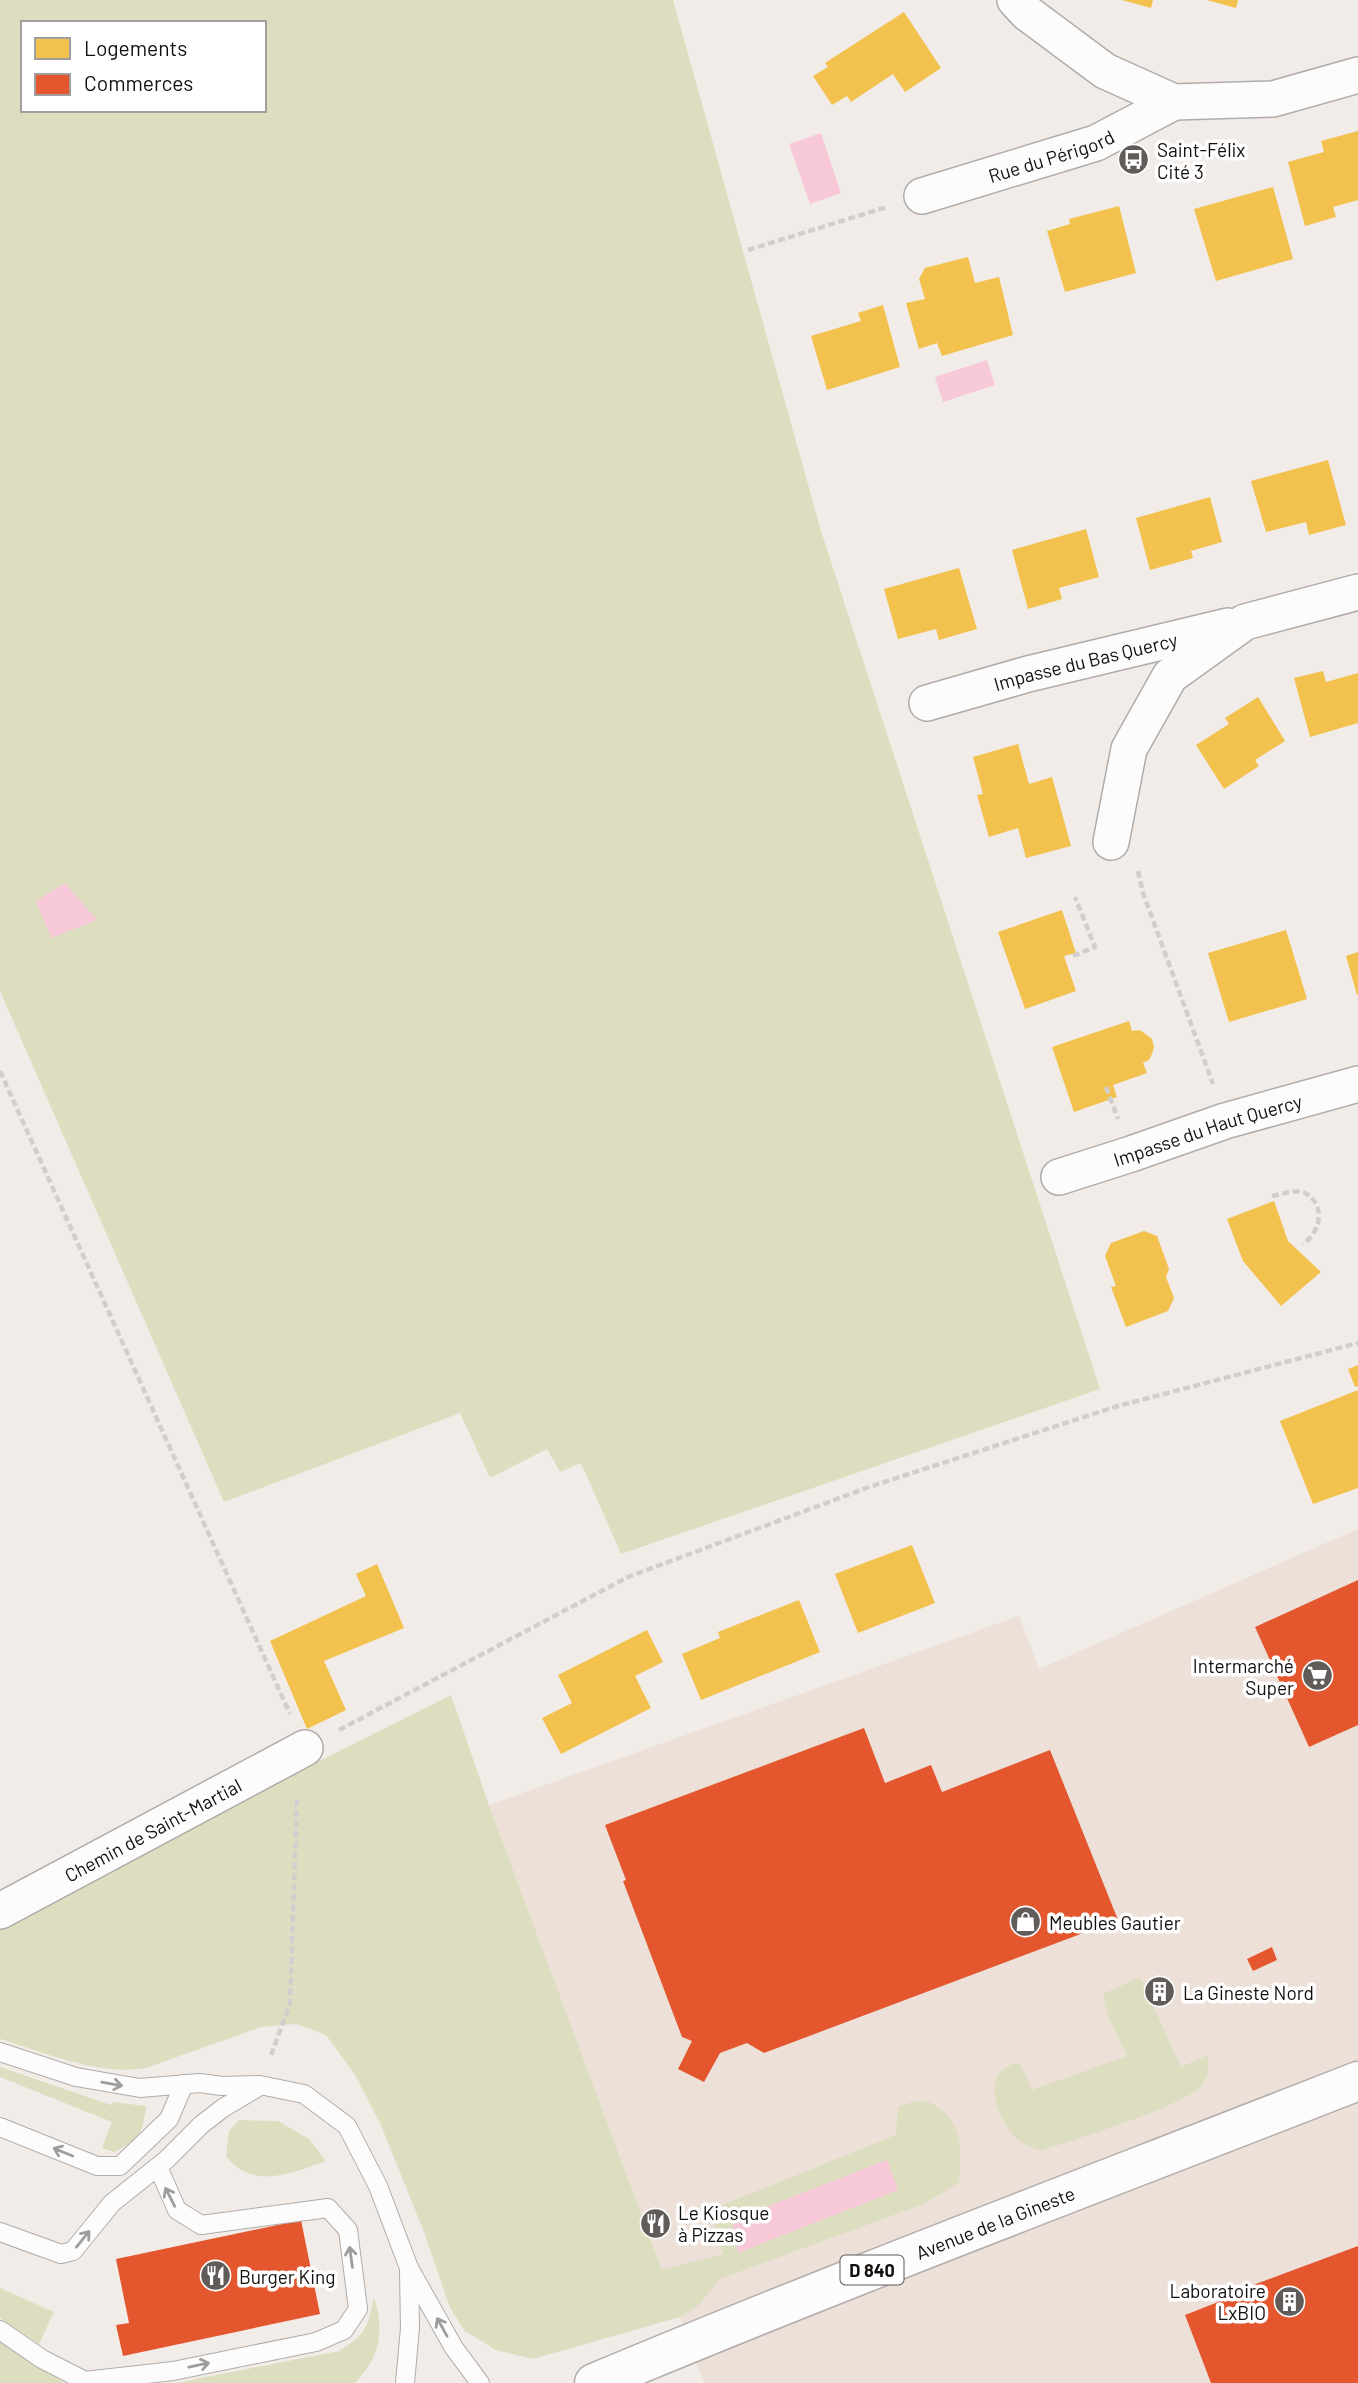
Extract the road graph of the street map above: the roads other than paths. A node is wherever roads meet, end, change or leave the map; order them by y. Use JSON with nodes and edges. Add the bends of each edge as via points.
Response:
{"nodes":[{"id":1,"x":1015,"y":0,"type":"edge"},
{"id":2,"x":1358,"y":75,"type":"edge"},
{"id":3,"x":1174,"y":102,"type":"junction"},
{"id":4,"x":922,"y":196,"type":"road end"},
{"id":5,"x":1358,"y":592,"type":"edge"},
{"id":6,"x":1245,"y":622,"type":"junction"},
{"id":7,"x":927,"y":703,"type":"dead end"},
{"id":8,"x":1111,"y":842,"type":"dead end"},
{"id":9,"x":1358,"y":1084,"type":"edge"},
{"id":10,"x":1059,"y":1177,"type":"dead end"},
{"id":11,"x":296,"y":1753,"type":"road end"},
{"id":12,"x":0,"y":1911,"type":"edge"},
{"id":13,"x":0,"y":2052,"type":"edge"},
{"id":14,"x":1358,"y":2081,"type":"edge"},
{"id":15,"x":184,"y":2084,"type":"junction"},
{"id":16,"x":261,"y":2085,"type":"junction"},
{"id":17,"x":0,"y":2127,"type":"edge"},
{"id":18,"x":158,"y":2167,"type":"junction"},
{"id":19,"x":0,"y":2232,"type":"edge"},
{"id":20,"x":409,"y":2268,"type":"junction"},
{"id":21,"x":0,"y":2330,"type":"edge"},
{"id":22,"x":405,"y":2383,"type":"edge"},
{"id":23,"x":480,"y":2383,"type":"edge"},
{"id":24,"x":594,"y":2383,"type":"edge"}],
"edges":[{"from":1,"to":3,"type":"street","via":[[1105,71]]},
{"from":2,"to":3,"type":"street","via":[[1273,99]]},
{"from":3,"to":4,"type":"street","name":"Rue du Périgord","via":[[1096,143]]},
{"from":5,"to":6,"type":"street","name":"Impasse du Bas Quercy"},
{"from":6,"to":7,"type":"street","name":"Impasse du Bas Quercy"},
{"from":6,"to":8,"type":"street","name":"Impasse du Bas Quercy","via":[[1170,676],[1129,749]]},
{"from":9,"to":10,"type":"street","name":"Impasse du Haut Quercy","via":[[1225,1121]]},
{"from":11,"to":12,"type":"street","name":"Chemin de Saint-Martial"},
{"from":13,"to":15,"type":"lane","one_way":true,"via":[[76,2077],[140,2088]]},
{"from":14,"to":24,"type":"main road","name":"Avenue de la Gineste","number":"D 840","via":[[1026,2208]]},
{"from":15,"to":16,"type":"lane"},
{"from":15,"to":17,"type":"lane","one_way":true,"via":[[169,2119],[120,2166],[97,2166]]},
{"from":16,"to":18,"type":"lane","via":[[216,2113]]},
{"from":16,"to":20,"type":"lane","via":[[304,2094],[347,2126],[378,2186]]},
{"from":19,"to":18,"type":"lane","one_way":true,"via":[[61,2254],[73,2251],[112,2203]]},
{"from":21,"to":18,"type":"lane","one_way":true,"via":[[85,2381],[263,2354],[316,2342],[344,2330],[358,2309],[348,2230],[328,2208],[201,2225],[177,2210]]},
{"from":20,"to":22,"type":"lane"},
{"from":23,"to":20,"type":"lane","one_way":true,"via":[[454,2348]]}]}
